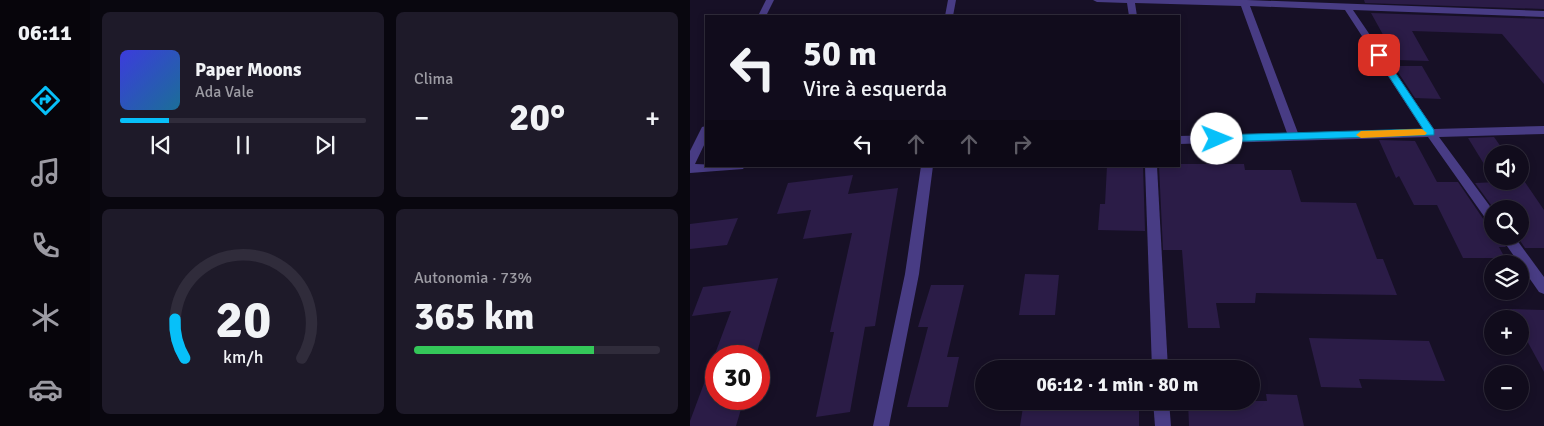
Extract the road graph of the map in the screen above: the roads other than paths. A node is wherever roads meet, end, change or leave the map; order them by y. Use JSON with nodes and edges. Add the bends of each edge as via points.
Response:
{"nodes":[{"id":1,"x":770,"y":0,"type":"edge"},
{"id":2,"x":952,"y":0,"type":"edge"},
{"id":3,"x":1097,"y":0,"type":"edge"},
{"id":4,"x":1132,"y":1,"type":"edge"},
{"id":5,"x":1243,"y":2,"type":"edge"},
{"id":6,"x":1348,"y":9,"type":"junction"},
{"id":7,"x":1544,"y":14,"type":"edge"},
{"id":8,"x":762,"y":15,"type":"edge"},
{"id":9,"x":949,"y":15,"type":"edge"},
{"id":10,"x":1134,"y":15,"type":"edge"},
{"id":11,"x":1544,"y":130,"type":"edge"},
{"id":12,"x":705,"y":132,"type":"edge"},
{"id":13,"x":1430,"y":132,"type":"junction"},
{"id":14,"x":1294,"y":137,"type":"junction"},
{"id":15,"x":1180,"y":140,"type":"edge"},
{"id":16,"x":690,"y":163,"type":"edge"},
{"id":17,"x":723,"y":167,"type":"edge"},
{"id":18,"x":927,"y":167,"type":"edge"},
{"id":19,"x":1151,"y":167,"type":"edge"},
{"id":20,"x":690,"y":169,"type":"edge"},
{"id":21,"x":1484,"y":207,"type":"edge"},
{"id":22,"x":1513,"y":245,"type":"edge"},
{"id":23,"x":1544,"y":288,"type":"edge"},
{"id":24,"x":1160,"y":360,"type":"edge"},
{"id":25,"x":1162,"y":410,"type":"edge"},
{"id":26,"x":881,"y":426,"type":"edge"},
{"id":27,"x":1163,"y":426,"type":"edge"}],
"edges":[{"from":1,"to":8,"type":"street"},
{"from":2,"to":9,"type":"street"},
{"from":3,"to":4,"type":"street"},
{"from":4,"to":5,"type":"street"},
{"from":4,"to":10,"type":"street"},
{"from":5,"to":6,"type":"street"},
{"from":5,"to":14,"type":"street"},
{"from":6,"to":7,"type":"street"},
{"from":6,"to":13,"type":"street"},
{"from":11,"to":13,"type":"street"},
{"from":12,"to":16,"type":"street"},
{"from":13,"to":14,"type":"street"},
{"from":13,"to":21,"type":"street"},
{"from":14,"to":15,"type":"street"},
{"from":17,"to":20,"type":"street"},
{"from":18,"to":26,"type":"street","via":[[912,274]]},
{"from":19,"to":24,"type":"street"},
{"from":22,"to":23,"type":"street"},
{"from":25,"to":27,"type":"street"}]}
